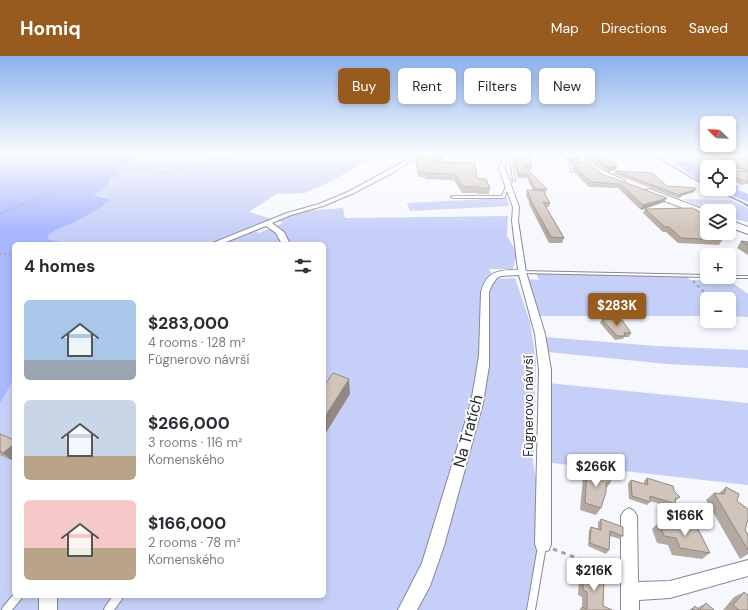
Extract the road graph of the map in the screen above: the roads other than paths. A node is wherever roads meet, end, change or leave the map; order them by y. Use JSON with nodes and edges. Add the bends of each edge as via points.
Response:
{"nodes":[{"id":1,"x":375,"y":180,"type":"edge"},
{"id":2,"x":506,"y":180,"type":"edge"},
{"id":3,"x":617,"y":180,"type":"edge"},
{"id":4,"x":507,"y":183,"type":"junction"},
{"id":5,"x":626,"y":183,"type":"edge"},
{"id":6,"x":640,"y":189,"type":"edge"},
{"id":7,"x":453,"y":197,"type":"dead end"},
{"id":8,"x":700,"y":211,"type":"edge"},
{"id":9,"x":266,"y":223,"type":"junction"},
{"id":10,"x":736,"y":226,"type":"edge"},
{"id":11,"x":748,"y":231,"type":"edge"},
{"id":12,"x":219,"y":242,"type":"edge"},
{"id":13,"x":285,"y":242,"type":"edge"},
{"id":14,"x":522,"y":272,"type":"junction"},
{"id":15,"x":700,"y":276,"type":"edge"},
{"id":16,"x":736,"y":277,"type":"edge"},
{"id":17,"x":748,"y":277,"type":"edge"},
{"id":18,"x":629,"y":516,"type":"dead end"},
{"id":19,"x":543,"y":544,"type":"joint"},
{"id":20,"x":748,"y":568,"type":"edge"},
{"id":21,"x":629,"y":584,"type":"junction"},
{"id":22,"x":16,"y":598,"type":"edge"},
{"id":23,"x":48,"y":598,"type":"edge"},
{"id":24,"x":117,"y":598,"type":"edge"},
{"id":25,"x":6,"y":610,"type":"edge"},
{"id":26,"x":48,"y":610,"type":"edge"},
{"id":27,"x":108,"y":610,"type":"edge"},
{"id":28,"x":408,"y":610,"type":"edge"},
{"id":29,"x":531,"y":610,"type":"edge"},
{"id":30,"x":630,"y":610,"type":"edge"}],
"edges":[{"from":1,"to":9,"type":"street","via":[[321,205]]},
{"from":2,"to":4,"type":"street","name":"Fügnerovo návrší"},
{"from":3,"to":5,"type":"main road"},
{"from":4,"to":7,"type":"lane","via":[[503,197]]},
{"from":4,"to":14,"type":"street","name":"Fügnerovo návrší","via":[[516,207],[515,221]]},
{"from":6,"to":8,"type":"main road"},
{"from":9,"to":12,"type":"street"},
{"from":9,"to":13,"type":"street","via":[[282,233]]},
{"from":10,"to":11,"type":"main road"},
{"from":14,"to":15,"type":"lane"},
{"from":14,"to":19,"type":"street","name":"Fügnerovo návrší","via":[[540,334],[544,370]]},
{"from":14,"to":28,"type":"street","name":"Na Tratích","via":[[498,274],[486,284],[483,364],[475,408],[430,564]]},
{"from":16,"to":17,"type":"lane"},
{"from":18,"to":21,"type":"street"},
{"from":19,"to":29,"type":"lane"},
{"from":20,"to":21,"type":"street","via":[[652,593]]},
{"from":21,"to":30,"type":"street"},
{"from":22,"to":25,"type":"lane"},
{"from":23,"to":26,"type":"street"},
{"from":24,"to":27,"type":"lane"}]}
